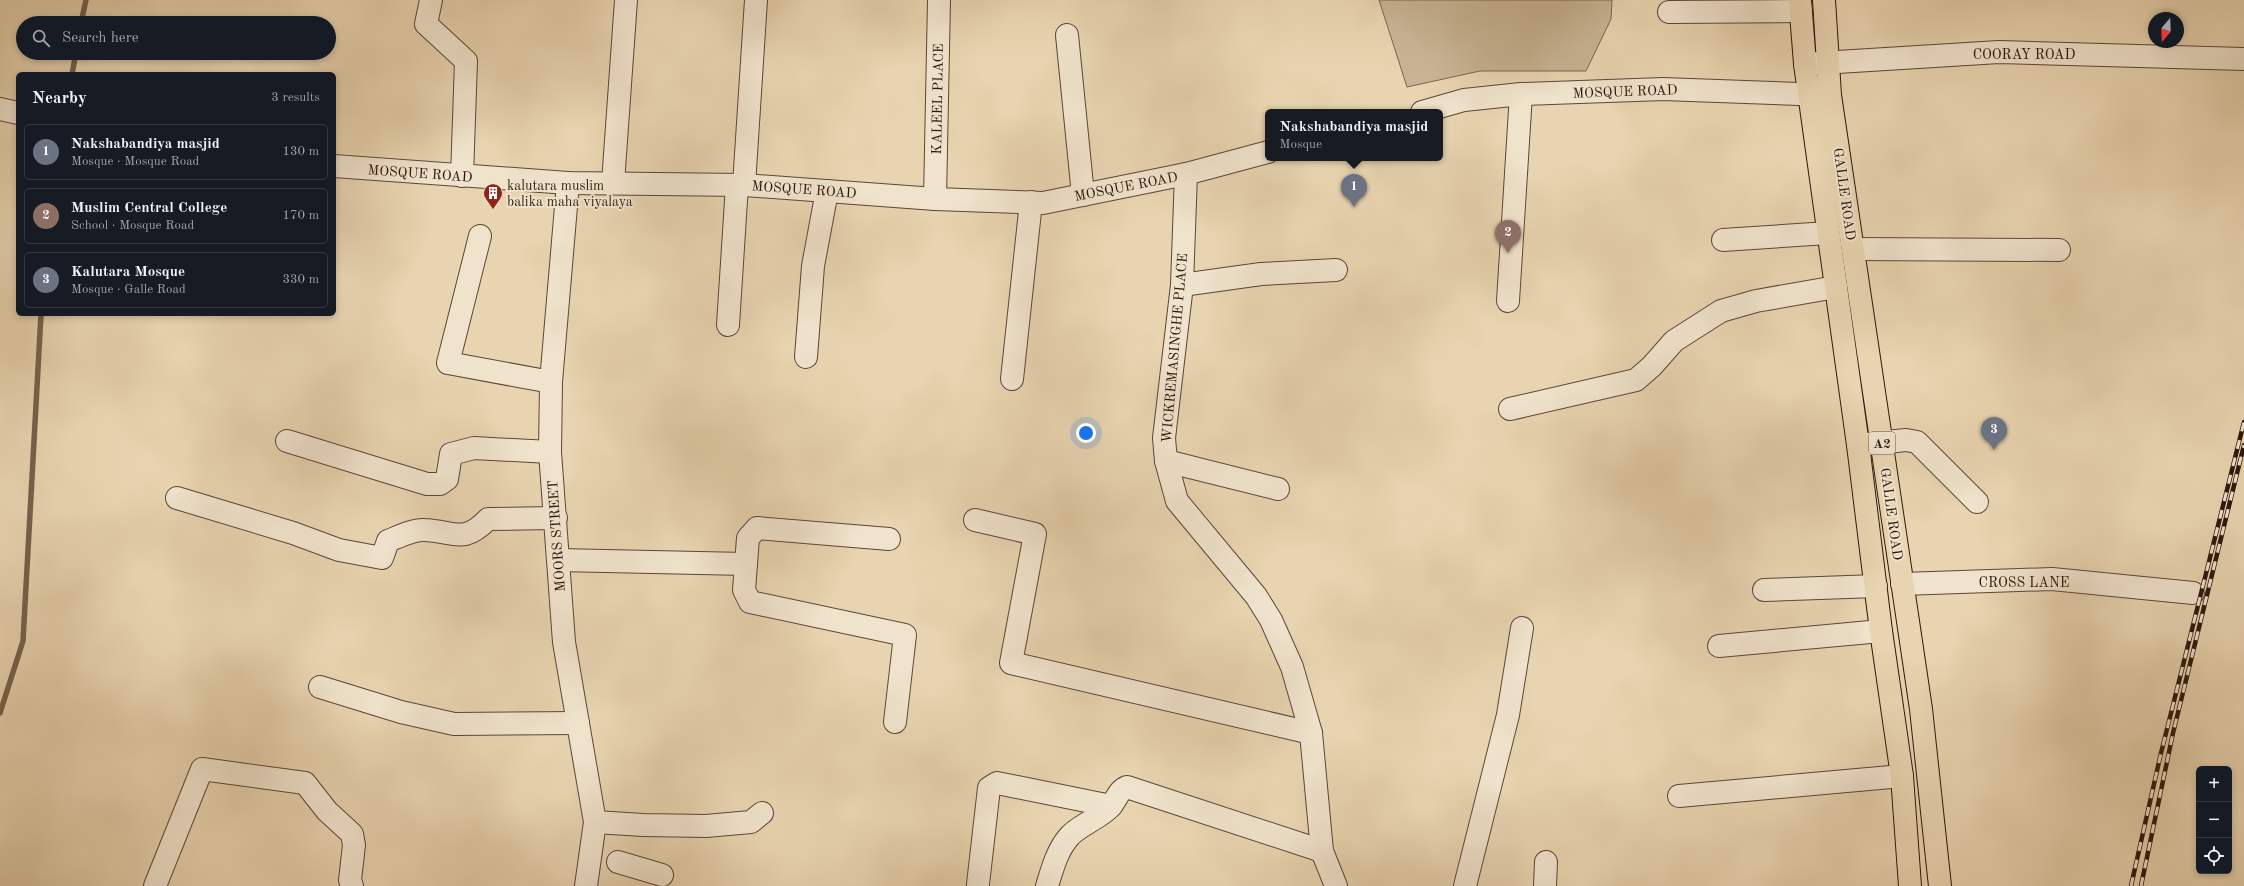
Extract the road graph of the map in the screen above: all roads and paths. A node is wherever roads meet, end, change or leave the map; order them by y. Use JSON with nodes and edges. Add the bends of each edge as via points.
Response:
{"nodes":[{"id":1,"x":431,"y":0,"type":"edge"},
{"id":2,"x":626,"y":0,"type":"edge"},
{"id":3,"x":756,"y":0,"type":"edge"},
{"id":4,"x":939,"y":0,"type":"edge"},
{"id":5,"x":1824,"y":0,"type":"edge"},
{"id":6,"x":1800,"y":6,"type":"edge"},
{"id":7,"x":1669,"y":12,"type":"dead end"},
{"id":8,"x":1067,"y":35,"type":"dead end"},
{"id":9,"x":2244,"y":60,"type":"edge"},
{"id":10,"x":1828,"y":63,"type":"junction"},
{"id":11,"x":1805,"y":64,"type":"junction"},
{"id":12,"x":1521,"y":94,"type":"junction"},
{"id":13,"x":1820,"y":94,"type":"junction"},
{"id":14,"x":0,"y":109,"type":"edge"},
{"id":15,"x":1432,"y":109,"type":"edge"},
{"id":16,"x":16,"y":112,"type":"edge"},
{"id":17,"x":1265,"y":153,"type":"edge"},
{"id":18,"x":336,"y":166,"type":"edge"},
{"id":19,"x":1186,"y":174,"type":"junction"},
{"id":20,"x":462,"y":176,"type":"junction"},
{"id":21,"x":568,"y":183,"type":"junction"},
{"id":22,"x":613,"y":183,"type":"junction"},
{"id":23,"x":740,"y":185,"type":"junction"},
{"id":24,"x":827,"y":191,"type":"junction"},
{"id":25,"x":1083,"y":195,"type":"junction"},
{"id":26,"x":935,"y":199,"type":"junction"},
{"id":27,"x":1031,"y":202,"type":"junction"},
{"id":28,"x":1828,"y":233,"type":"junction"},
{"id":29,"x":480,"y":236,"type":"dead end"},
{"id":30,"x":1723,"y":240,"type":"dead end"},
{"id":31,"x":1853,"y":249,"type":"junction"},
{"id":32,"x":2059,"y":250,"type":"dead end"},
{"id":33,"x":1336,"y":270,"type":"dead end"},
{"id":34,"x":1182,"y":285,"type":"junction"},
{"id":35,"x":1836,"y":287,"type":"junction"},
{"id":36,"x":1508,"y":302,"type":"dead end"},
{"id":37,"x":728,"y":325,"type":"dead end"},
{"id":38,"x":806,"y":357,"type":"dead end"},
{"id":39,"x":1012,"y":379,"type":"dead end"},
{"id":40,"x":551,"y":382,"type":"junction"},
{"id":41,"x":1510,"y":410,"type":"dead end"},
{"id":42,"x":287,"y":441,"type":"dead end"},
{"id":43,"x":1881,"y":441,"type":"junction"},
{"id":44,"x":1858,"y":445,"type":"junction"},
{"id":45,"x":550,"y":452,"type":"junction"},
{"id":46,"x":1166,"y":461,"type":"junction"},
{"id":47,"x":1278,"y":489,"type":"dead end"},
{"id":48,"x":177,"y":498,"type":"dead end"},
{"id":49,"x":1977,"y":502,"type":"dead end"},
{"id":50,"x":556,"y":518,"type":"junction"},
{"id":51,"x":975,"y":520,"type":"dead end"},
{"id":52,"x":889,"y":539,"type":"dead end"},
{"id":53,"x":558,"y":560,"type":"junction"},
{"id":54,"x":746,"y":564,"type":"junction"},
{"id":55,"x":1902,"y":584,"type":"junction"},
{"id":56,"x":1876,"y":586,"type":"junction"},
{"id":57,"x":1764,"y":590,"type":"dead end"},
{"id":58,"x":2193,"y":593,"type":"dead end"},
{"id":59,"x":1522,"y":628,"type":"dead end"},
{"id":60,"x":1881,"y":631,"type":"junction"},
{"id":61,"x":1719,"y":646,"type":"dead end"},
{"id":62,"x":320,"y":687,"type":"dead end"},
{"id":63,"x":895,"y":722,"type":"dead end"},
{"id":64,"x":578,"y":723,"type":"junction"},
{"id":65,"x":1311,"y":733,"type":"junction"},
{"id":66,"x":1928,"y":775,"type":"junction"},
{"id":67,"x":1902,"y":776,"type":"junction"},
{"id":68,"x":1679,"y":796,"type":"dead end"},
{"id":69,"x":1111,"y":806,"type":"junction"},
{"id":70,"x":762,"y":812,"type":"dead end"},
{"id":71,"x":595,"y":822,"type":"junction"},
{"id":72,"x":1322,"y":851,"type":"junction"},
{"id":73,"x":618,"y":862,"type":"dead end"},
{"id":74,"x":1546,"y":862,"type":"dead end"},
{"id":75,"x":662,"y":875,"type":"dead end"},
{"id":76,"x":978,"y":884,"type":"dead end"},
{"id":77,"x":155,"y":886,"type":"edge"},
{"id":78,"x":352,"y":886,"type":"edge"},
{"id":79,"x":587,"y":886,"type":"edge"},
{"id":80,"x":1046,"y":886,"type":"edge"},
{"id":81,"x":1336,"y":886,"type":"edge"},
{"id":82,"x":1465,"y":886,"type":"edge"},
{"id":83,"x":1545,"y":886,"type":"edge"},
{"id":84,"x":1910,"y":886,"type":"edge"},
{"id":85,"x":1940,"y":886,"type":"edge"}],
"edges":[{"from":1,"to":20,"type":"street","via":[[426,24],[466,61]]},
{"from":2,"to":22,"type":"street"},
{"from":3,"to":23,"type":"street"},
{"from":4,"to":26,"type":"street","name":"KALEEL PLACE"},
{"from":5,"to":10,"type":"highway","name":"GALLE ROAD","number":"A2"},
{"from":6,"to":7,"type":"street"},
{"from":6,"to":11,"type":"highway","name":"GALLE ROAD","number":"A2"},
{"from":8,"to":25,"type":"street"},
{"from":9,"to":10,"type":"street","name":"COORAY ROAD","via":[[1999,52]]},
{"from":10,"to":11,"type":"street","name":"COORAY ROAD"},
{"from":10,"to":13,"type":"highway","name":"GALLE ROAD","number":"A2"},
{"from":11,"to":13,"type":"highway","name":"GALLE ROAD","number":"A2"},
{"from":12,"to":13,"type":"street","name":"MOSQUE ROAD","via":[[1663,89]]},
{"from":12,"to":15,"type":"street","name":"MOSQUE ROAD","via":[[1464,100]]},
{"from":12,"to":36,"type":"street"},
{"from":13,"to":28,"type":"highway","name":"GALLE ROAD","number":"A2"},
{"from":13,"to":31,"type":"highway","name":"GALLE ROAD","number":"A2"},
{"from":14,"to":16,"type":"street"},
{"from":17,"to":19,"type":"street","name":"MOSQUE ROAD"},
{"from":18,"to":20,"type":"street","name":"MOSQUE ROAD"},
{"from":19,"to":25,"type":"street","name":"MOSQUE ROAD"},
{"from":19,"to":34,"type":"street","name":"WICKREMASINGHE PLACE"},
{"from":20,"to":21,"type":"street","name":"MOSQUE ROAD"},
{"from":21,"to":22,"type":"street","name":"MOSQUE ROAD"},
{"from":21,"to":40,"type":"street","name":"MOORS STREET"},
{"from":22,"to":23,"type":"street","name":"MOSQUE ROAD"},
{"from":23,"to":24,"type":"street","name":"MOSQUE ROAD"},
{"from":23,"to":37,"type":"street"},
{"from":24,"to":26,"type":"street","name":"MOSQUE ROAD"},
{"from":24,"to":38,"type":"street","via":[[813,266]]},
{"from":25,"to":27,"type":"street","name":"MOSQUE ROAD","via":[[1043,203]]},
{"from":26,"to":27,"type":"street","name":"MOSQUE ROAD"},
{"from":27,"to":39,"type":"street"},
{"from":28,"to":30,"type":"street"},
{"from":28,"to":35,"type":"highway","name":"GALLE ROAD","number":"A2"},
{"from":29,"to":40,"type":"street","via":[[448,363]]},
{"from":31,"to":32,"type":"street"},
{"from":31,"to":43,"type":"highway","name":"GALLE ROAD","number":"A2"},
{"from":33,"to":34,"type":"street","via":[[1261,274]]},
{"from":34,"to":46,"type":"street","name":"WICKREMASINGHE PLACE","via":[[1164,438]]},
{"from":35,"to":41,"type":"street","via":[[1756,301],[1721,311],[1674,341],[1636,380]]},
{"from":35,"to":44,"type":"highway","name":"GALLE ROAD","number":"A2"},
{"from":40,"to":45,"type":"street","name":"MOORS STREET"},
{"from":42,"to":45,"type":"street","via":[[427,484],[440,484],[447,479],[451,454],[462,450],[474,448]]},
{"from":43,"to":44,"type":"street"},
{"from":43,"to":49,"type":"street","via":[[1917,442]]},
{"from":43,"to":55,"type":"highway","name":"GALLE ROAD","number":"A2"},
{"from":44,"to":56,"type":"highway","name":"GALLE ROAD","number":"A2"},
{"from":45,"to":50,"type":"street","name":"MOORS STREET"},
{"from":46,"to":47,"type":"street"},
{"from":46,"to":65,"type":"street","name":"WICKREMASINGHE PLACE","via":[[1177,501],[1256,596],[1271,620],[1292,667]]},
{"from":48,"to":50,"type":"street","via":[[293,533],[339,550],[382,558],[388,541],[423,529],[465,534],[477,531],[488,519]]},
{"from":50,"to":53,"type":"street","name":"MOORS STREET"},
{"from":51,"to":65,"type":"street","via":[[1035,534],[1012,663]]},
{"from":52,"to":54,"type":"street","via":[[757,528],[748,538]]},
{"from":53,"to":54,"type":"street"},
{"from":53,"to":64,"type":"street","name":"MOORS STREET","via":[[564,642]]},
{"from":54,"to":63,"type":"street","via":[[744,590],[750,602],[905,635]]},
{"from":55,"to":58,"type":"street","name":"CROSS LANE","via":[[2052,579]]},
{"from":55,"to":66,"type":"highway","name":"GALLE ROAD","number":"A2"},
{"from":56,"to":57,"type":"street"},
{"from":56,"to":60,"type":"highway","name":"GALLE ROAD","number":"A2"},
{"from":59,"to":82,"type":"street","via":[[1508,714]]},
{"from":60,"to":61,"type":"street"},
{"from":60,"to":67,"type":"highway","name":"GALLE ROAD","number":"A2"},
{"from":62,"to":64,"type":"street","via":[[401,712],[454,724]]},
{"from":64,"to":71,"type":"street","name":"MOORS STREET"},
{"from":65,"to":72,"type":"street","name":"WICKREMASINGHE PLACE"},
{"from":66,"to":67,"type":"highway"},
{"from":66,"to":85,"type":"highway","name":"GALLE ROAD","number":"A2"},
{"from":67,"to":68,"type":"street"},
{"from":67,"to":84,"type":"highway","name":"GALLE ROAD","number":"A2"},
{"from":69,"to":72,"type":"street","via":[[1120,790],[1127,787]]},
{"from":69,"to":76,"type":"street","via":[[997,783],[989,788]]},
{"from":69,"to":80,"type":"street","via":[[1068,837],[1055,861]]},
{"from":70,"to":71,"type":"street","via":[[751,822],[706,826]]},
{"from":71,"to":79,"type":"street","name":"MOORS STREET"},
{"from":72,"to":81,"type":"street","name":"WICKREMASINGHE PLACE"},
{"from":73,"to":75,"type":"street"},
{"from":74,"to":83,"type":"street"},
{"from":77,"to":78,"type":"street","via":[[202,769],[304,783],[352,834]]}]}
